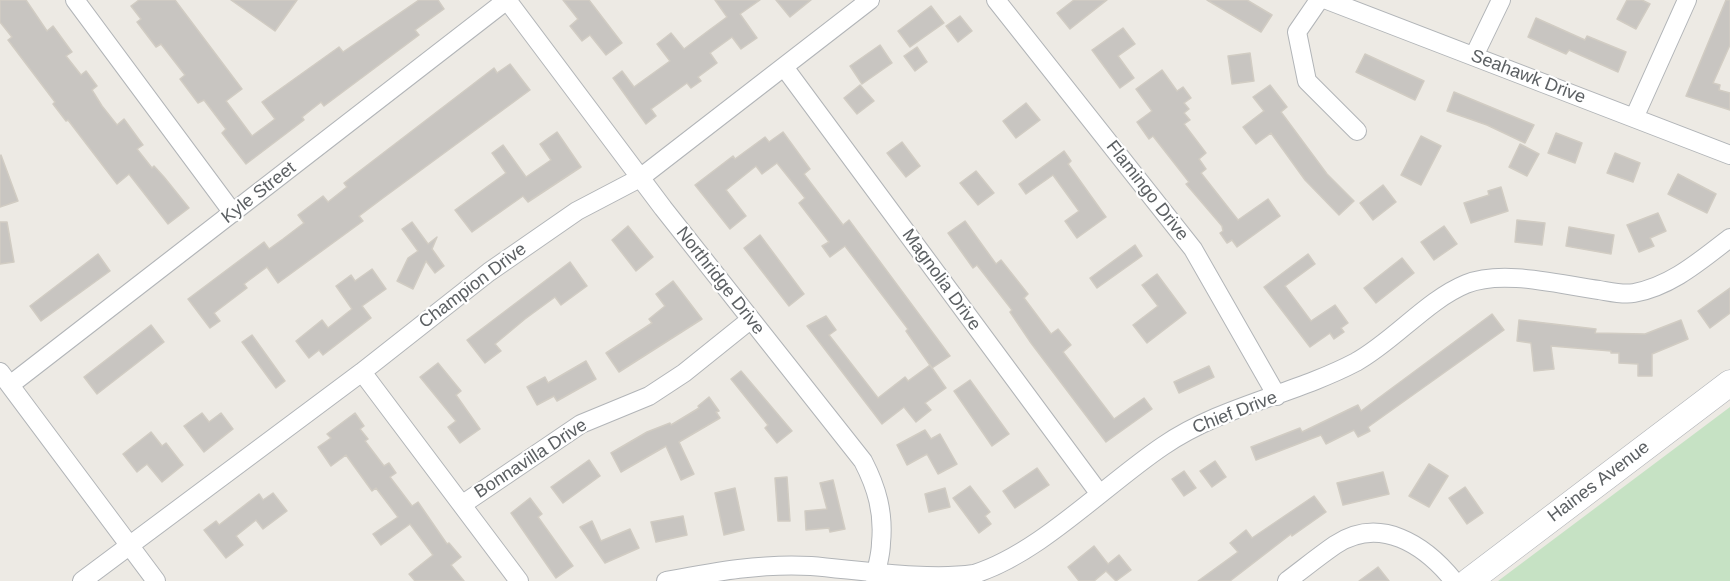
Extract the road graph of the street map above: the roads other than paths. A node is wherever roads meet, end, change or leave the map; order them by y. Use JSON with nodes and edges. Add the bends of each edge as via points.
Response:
{"nodes":[{"id":1,"x":75,"y":0,"type":"edge"},
{"id":2,"x":507,"y":0,"type":"edge"},
{"id":3,"x":870,"y":0,"type":"edge"},
{"id":4,"x":996,"y":0,"type":"edge"},
{"id":5,"x":1319,"y":0,"type":"edge"},
{"id":6,"x":1327,"y":0,"type":"edge"},
{"id":7,"x":1501,"y":0,"type":"edge"},
{"id":8,"x":1688,"y":0,"type":"edge"},
{"id":9,"x":1474,"y":56,"type":"junction"},
{"id":10,"x":784,"y":67,"type":"junction"},
{"id":11,"x":1634,"y":118,"type":"junction"},
{"id":12,"x":1357,"y":131,"type":"dead end"},
{"id":13,"x":1730,"y":155,"type":"edge"},
{"id":14,"x":640,"y":178,"type":"junction"},
{"id":15,"x":233,"y":213,"type":"junction"},
{"id":16,"x":1730,"y":238,"type":"edge"},
{"id":17,"x":750,"y":320,"type":"junction"},
{"id":18,"x":362,"y":372,"type":"junction"},
{"id":19,"x":5,"y":379,"type":"edge"},
{"id":20,"x":1730,"y":383,"type":"edge"},
{"id":21,"x":1277,"y":396,"type":"junction"},
{"id":22,"x":1099,"y":493,"type":"junction"},
{"id":23,"x":463,"y":504,"type":"junction"},
{"id":24,"x":129,"y":545,"type":"junction"},
{"id":25,"x":876,"y":578,"type":"edge"},
{"id":26,"x":82,"y":581,"type":"edge"},
{"id":27,"x":156,"y":581,"type":"edge"},
{"id":28,"x":519,"y":581,"type":"edge"},
{"id":29,"x":666,"y":581,"type":"edge"},
{"id":30,"x":1287,"y":581,"type":"edge"},
{"id":31,"x":1454,"y":581,"type":"edge"},
{"id":32,"x":1469,"y":581,"type":"edge"}],
"edges":[{"from":1,"to":15,"type":"street"},
{"from":2,"to":14,"type":"street","name":"Northridge Drive"},
{"from":2,"to":15,"type":"street","name":"Kyle Street"},
{"from":3,"to":10,"type":"street","name":"Champion Drive"},
{"from":4,"to":21,"type":"street","name":"Flamingo Drive","via":[[1193,249]]},
{"from":5,"to":12,"type":"street","via":[[1297,32],[1307,81]]},
{"from":6,"to":9,"type":"street","name":"Seahawk Drive"},
{"from":7,"to":9,"type":"street"},
{"from":8,"to":11,"type":"street"},
{"from":9,"to":11,"type":"street","name":"Seahawk Drive"},
{"from":10,"to":14,"type":"street","name":"Champion Drive"},
{"from":10,"to":22,"type":"street","name":"Magnolia Drive"},
{"from":11,"to":13,"type":"street","name":"Seahawk Drive"},
{"from":14,"to":17,"type":"street","name":"Northridge Drive"},
{"from":14,"to":18,"type":"street","name":"Champion Drive","via":[[577,211],[489,272]]},
{"from":15,"to":19,"type":"street","name":"Kyle Street"},
{"from":16,"to":21,"type":"street","name":"Chief Drive","via":[[1678,276],[1632,293],[1530,280],[1491,278],[1466,284],[1360,359]]},
{"from":17,"to":23,"type":"street","name":"Bonnavilla Drive","via":[[649,396],[581,424]]},
{"from":17,"to":25,"type":"street","name":"Northridge Drive","via":[[846,439],[872,480],[882,519]]},
{"from":18,"to":23,"type":"street"},
{"from":18,"to":24,"type":"street","name":"Champion Drive"},
{"from":19,"to":24,"type":"street"},
{"from":20,"to":32,"type":"main road","name":"Haines Avenue"},
{"from":21,"to":22,"type":"street","name":"Chief Drive","via":[[1196,425]]},
{"from":22,"to":25,"type":"street","name":"Chief Drive","via":[[1024,550],[972,575],[946,580]]},
{"from":23,"to":28,"type":"street"},
{"from":24,"to":26,"type":"street","name":"Champion Drive"},
{"from":24,"to":27,"type":"street"},
{"from":25,"to":29,"type":"street","name":"Chief Drive","via":[[811,566],[767,566]]},
{"from":30,"to":31,"type":"street","via":[[1337,544],[1357,535],[1376,533],[1412,541]]}]}
